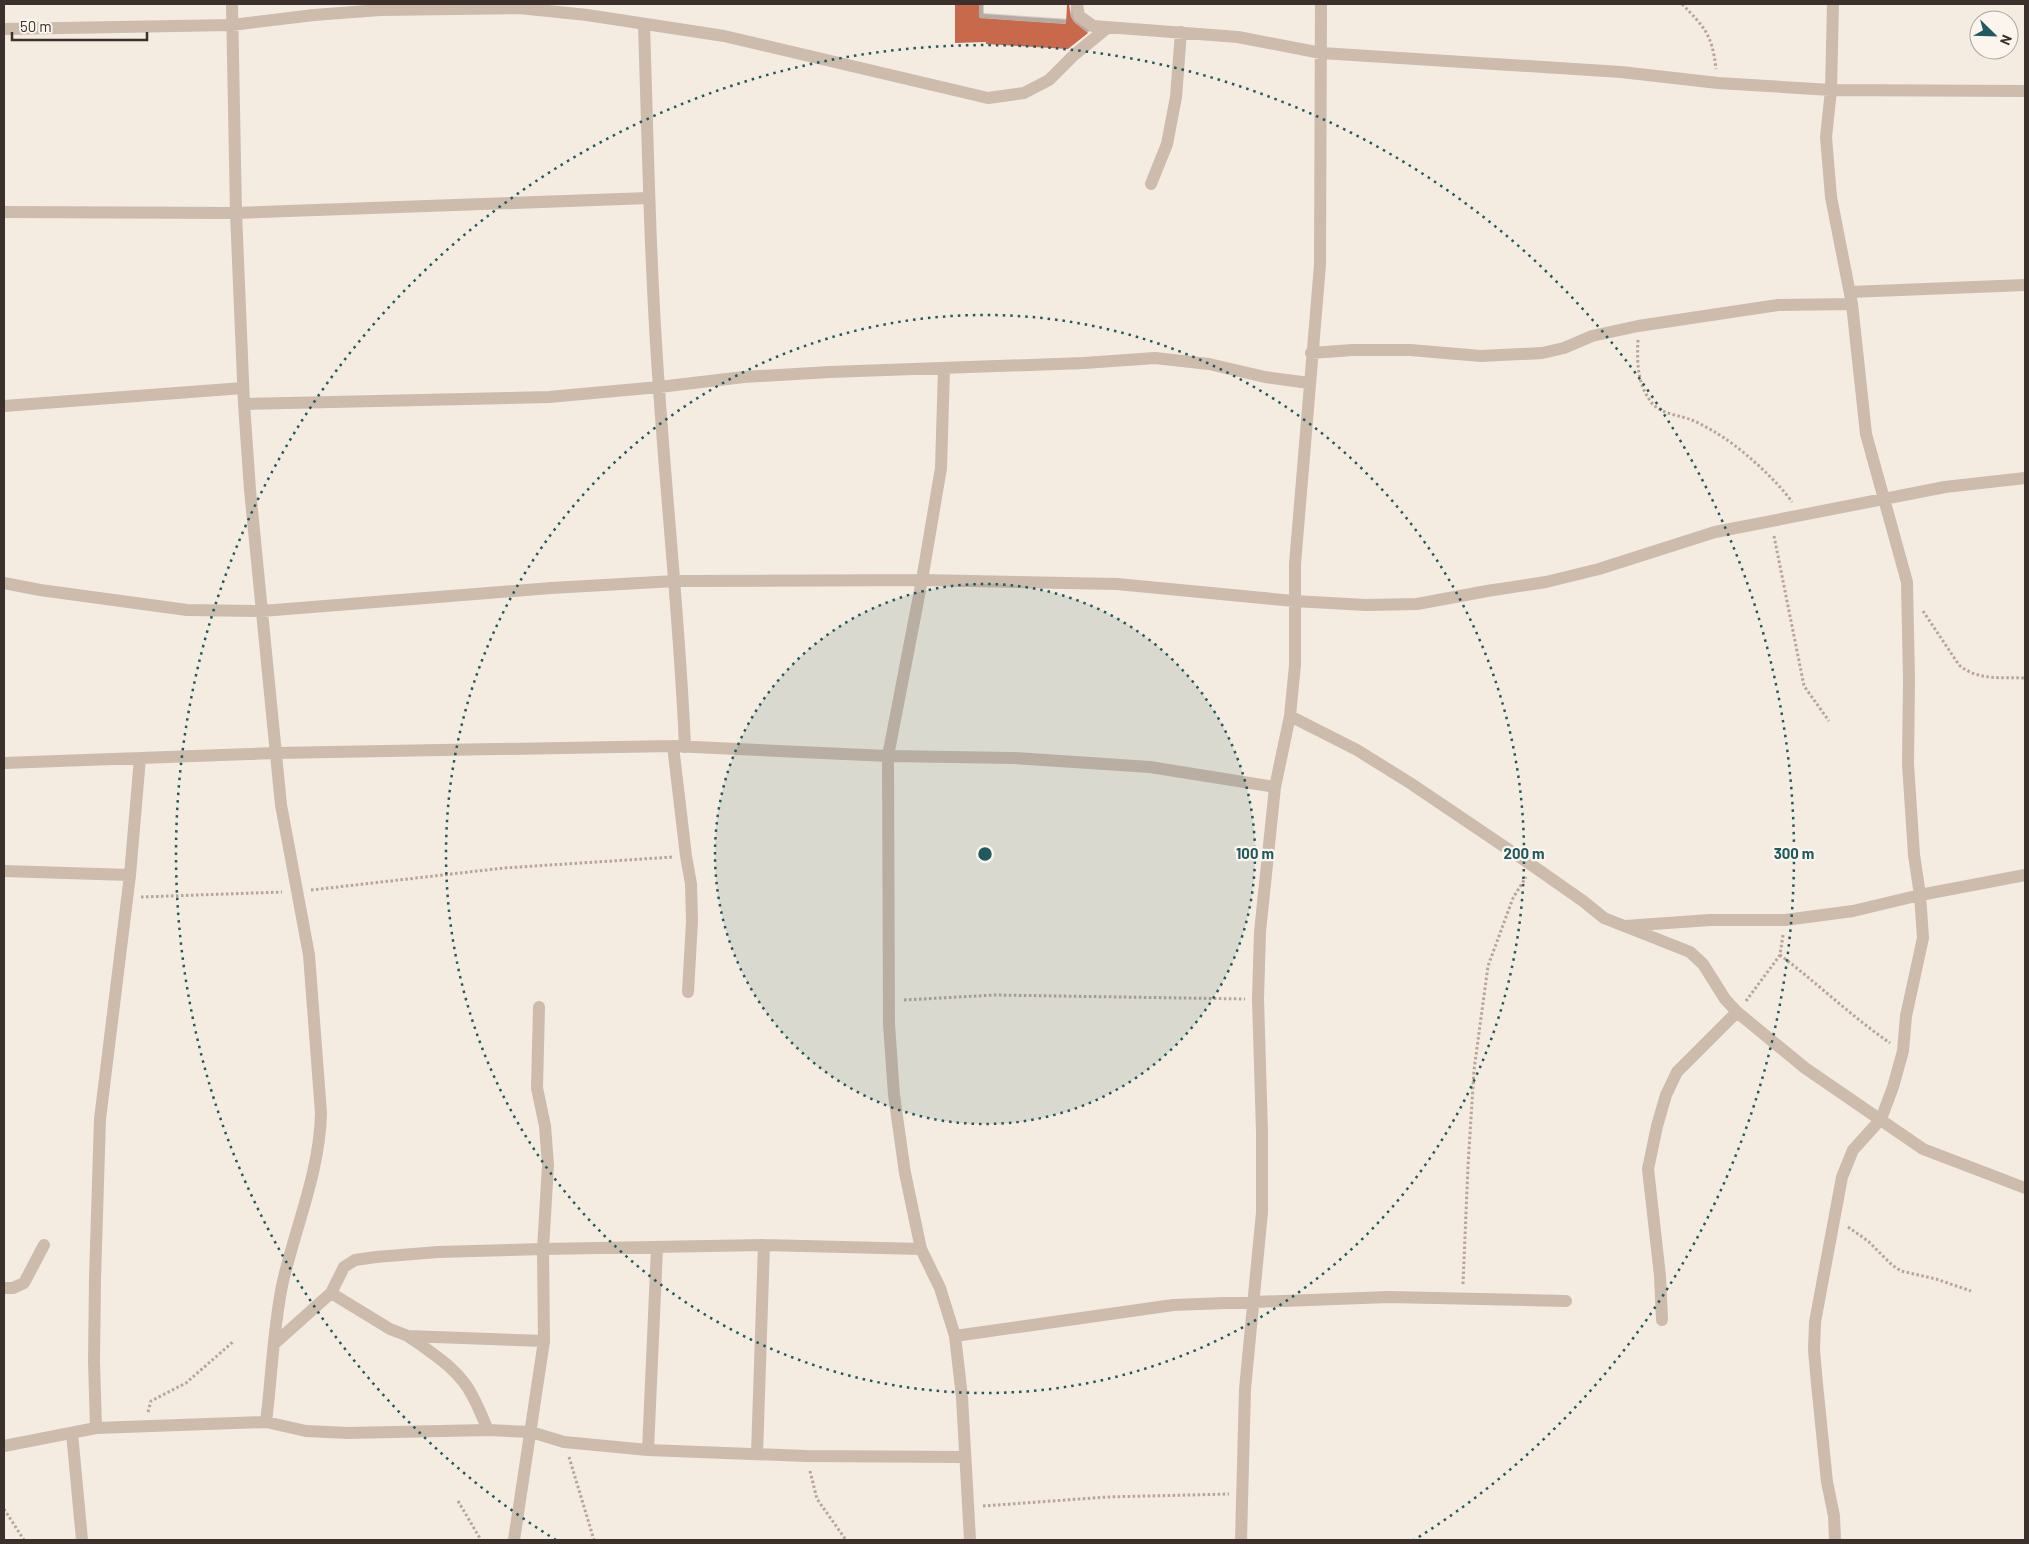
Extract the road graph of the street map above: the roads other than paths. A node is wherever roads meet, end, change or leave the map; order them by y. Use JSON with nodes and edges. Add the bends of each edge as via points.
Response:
{"nodes":[{"id":1,"x":232,"y":4,"type":"edge"},
{"id":2,"x":1077,"y":4,"type":"edge"},
{"id":3,"x":1321,"y":4,"type":"edge"},
{"id":4,"x":1833,"y":4,"type":"edge"},
{"id":5,"x":232,"y":25,"type":"junction"},
{"id":6,"x":644,"y":25,"type":"junction"},
{"id":7,"x":1107,"y":28,"type":"junction"},
{"id":8,"x":4,"y":29,"type":"edge"},
{"id":9,"x":1181,"y":32,"type":"junction"},
{"id":10,"x":1321,"y":53,"type":"junction"},
{"id":11,"x":1831,"y":90,"type":"junction"},
{"id":12,"x":2025,"y":91,"type":"edge"},
{"id":13,"x":1151,"y":184,"type":"dead end"},
{"id":14,"x":649,"y":198,"type":"junction"},
{"id":15,"x":4,"y":212,"type":"edge"},
{"id":16,"x":236,"y":213,"type":"junction"},
{"id":17,"x":2025,"y":285,"type":"edge"},
{"id":18,"x":1851,"y":298,"type":"junction"},
{"id":19,"x":1311,"y":353,"type":"junction"},
{"id":20,"x":944,"y":369,"type":"junction"},
{"id":21,"x":1309,"y":382,"type":"junction"},
{"id":22,"x":659,"y":387,"type":"junction"},
{"id":23,"x":244,"y":388,"type":"junction"},
{"id":24,"x":244,"y":404,"type":"junction"},
{"id":25,"x":4,"y":406,"type":"edge"},
{"id":26,"x":2025,"y":478,"type":"edge"},
{"id":27,"x":1882,"y":498,"type":"junction"},
{"id":28,"x":922,"y":580,"type":"junction"},
{"id":29,"x":675,"y":581,"type":"junction"},
{"id":30,"x":4,"y":583,"type":"edge"},
{"id":31,"x":1294,"y":601,"type":"junction"},
{"id":32,"x":262,"y":611,"type":"junction"},
{"id":33,"x":1290,"y":716,"type":"junction"},
{"id":34,"x":679,"y":747,"type":"junction"},
{"id":35,"x":276,"y":753,"type":"junction"},
{"id":36,"x":888,"y":756,"type":"junction"},
{"id":37,"x":140,"y":758,"type":"junction"},
{"id":38,"x":4,"y":763,"type":"edge"},
{"id":39,"x":1275,"y":787,"type":"junction"},
{"id":40,"x":4,"y":871,"type":"edge"},
{"id":41,"x":130,"y":875,"type":"junction"},
{"id":42,"x":2025,"y":875,"type":"edge"},
{"id":43,"x":1920,"y":895,"type":"junction"},
{"id":44,"x":1622,"y":926,"type":"junction"},
{"id":45,"x":688,"y":992,"type":"dead end"},
{"id":46,"x":539,"y":1007,"type":"dead end"},
{"id":47,"x":1737,"y":1012,"type":"junction"},
{"id":48,"x":1881,"y":1119,"type":"junction"},
{"id":49,"x":2025,"y":1188,"type":"edge"},
{"id":50,"x":44,"y":1245,"type":"dead end"},
{"id":51,"x":764,"y":1245,"type":"junction"},
{"id":52,"x":657,"y":1248,"type":"junction"},
{"id":53,"x":543,"y":1249,"type":"junction"},
{"id":54,"x":921,"y":1249,"type":"junction"},
{"id":55,"x":4,"y":1288,"type":"edge"},
{"id":56,"x":330,"y":1293,"type":"junction"},
{"id":57,"x":1566,"y":1300,"type":"dead end"},
{"id":58,"x":1253,"y":1303,"type":"junction"},
{"id":59,"x":1662,"y":1320,"type":"dead end"},
{"id":60,"x":408,"y":1336,"type":"junction"},
{"id":61,"x":955,"y":1336,"type":"junction"},
{"id":62,"x":544,"y":1341,"type":"junction"},
{"id":63,"x":274,"y":1344,"type":"junction"},
{"id":64,"x":266,"y":1422,"type":"junction"},
{"id":65,"x":96,"y":1428,"type":"junction"},
{"id":66,"x":488,"y":1430,"type":"junction"},
{"id":67,"x":531,"y":1432,"type":"junction"},
{"id":68,"x":72,"y":1433,"type":"junction"},
{"id":69,"x":4,"y":1446,"type":"edge"},
{"id":70,"x":648,"y":1450,"type":"junction"},
{"id":71,"x":757,"y":1454,"type":"junction"},
{"id":72,"x":965,"y":1457,"type":"junction"},
{"id":73,"x":82,"y":1540,"type":"edge"},
{"id":74,"x":514,"y":1540,"type":"edge"},
{"id":75,"x":970,"y":1540,"type":"edge"},
{"id":76,"x":1241,"y":1540,"type":"edge"},
{"id":77,"x":1835,"y":1540,"type":"edge"}],
"edges":[{"from":1,"to":5,"type":"street"},
{"from":2,"to":7,"type":"street","via":[[1079,16],[1093,26]]},
{"from":3,"to":10,"type":"street"},
{"from":4,"to":11,"type":"street"},
{"from":5,"to":6,"type":"street","via":[[380,10],[520,8]]},
{"from":5,"to":8,"type":"street"},
{"from":5,"to":16,"type":"street"},
{"from":6,"to":7,"type":"street","via":[[724,36],[988,98],[1024,92],[1049,80]]},
{"from":6,"to":14,"type":"street"},
{"from":7,"to":9,"type":"street"},
{"from":9,"to":10,"type":"street","via":[[1238,37]]},
{"from":9,"to":13,"type":"street","via":[[1176,98],[1167,144]]},
{"from":10,"to":11,"type":"street","via":[[1622,72],[1718,83]]},
{"from":10,"to":19,"type":"street","via":[[1320,265]]},
{"from":11,"to":12,"type":"street"},
{"from":11,"to":18,"type":"street","via":[[1826,137],[1831,196]]},
{"from":14,"to":16,"type":"street"},
{"from":14,"to":22,"type":"street"},
{"from":15,"to":16,"type":"street"},
{"from":16,"to":23,"type":"street"},
{"from":17,"to":18,"type":"street"},
{"from":18,"to":19,"type":"street","via":[[1778,305],[1638,326],[1592,336],[1542,354],[1481,356],[1410,350]]},
{"from":18,"to":27,"type":"street","via":[[1866,434]]},
{"from":19,"to":21,"type":"street"},
{"from":20,"to":21,"type":"street","via":[[1155,358]]},
{"from":20,"to":22,"type":"street","via":[[763,376]]},
{"from":20,"to":28,"type":"street","via":[[941,468]]},
{"from":21,"to":31,"type":"street","via":[[1298,505]]},
{"from":22,"to":24,"type":"street","via":[[486,400]]},
{"from":22,"to":29,"type":"street"},
{"from":23,"to":24,"type":"street"},
{"from":23,"to":25,"type":"street"},
{"from":24,"to":32,"type":"street"},
{"from":26,"to":27,"type":"street"},
{"from":27,"to":31,"type":"street","via":[[1714,532],[1599,569],[1546,582],[1417,604],[1366,606]]},
{"from":27,"to":43,"type":"street","via":[[1907,582],[1908,764]]},
{"from":28,"to":29,"type":"street"},
{"from":28,"to":31,"type":"street","via":[[1118,584]]},
{"from":28,"to":36,"type":"street"},
{"from":29,"to":32,"type":"street"},
{"from":29,"to":34,"type":"street"},
{"from":30,"to":32,"type":"street","via":[[187,610]]},
{"from":31,"to":33,"type":"street","via":[[1295,665]]},
{"from":32,"to":35,"type":"street"},
{"from":33,"to":39,"type":"street"},
{"from":33,"to":44,"type":"street","via":[[1365,755],[1410,783],[1604,918]]},
{"from":34,"to":35,"type":"street"},
{"from":34,"to":36,"type":"street"},
{"from":34,"to":45,"type":"street","via":[[686,856],[691,884]]},
{"from":35,"to":37,"type":"street"},
{"from":35,"to":63,"type":"street","via":[[281,805],[309,955],[321,1130],[290,1250]]},
{"from":36,"to":39,"type":"street","via":[[1014,758],[1150,767]]},
{"from":36,"to":54,"type":"street","via":[[889,1001],[894,1095],[905,1173]]},
{"from":37,"to":38,"type":"street"},
{"from":37,"to":41,"type":"street"},
{"from":39,"to":58,"type":"street","via":[[1260,932],[1262,1212]]},
{"from":40,"to":41,"type":"street"},
{"from":41,"to":65,"type":"street","via":[[100,1127],[94,1279]]},
{"from":42,"to":43,"type":"street"},
{"from":43,"to":44,"type":"street","via":[[1853,911],[1786,920],[1710,920]]},
{"from":43,"to":48,"type":"street","via":[[1923,938],[1906,1016],[1903,1051]]},
{"from":44,"to":47,"type":"street","via":[[1690,952],[1703,964]]},
{"from":46,"to":53,"type":"street","via":[[537,1088],[545,1126],[548,1165]]},
{"from":47,"to":48,"type":"street","via":[[1805,1068]]},
{"from":47,"to":59,"type":"street","via":[[1676,1072],[1657,1126],[1648,1170]]},
{"from":48,"to":49,"type":"street","via":[[1923,1149]]},
{"from":48,"to":77,"type":"street","via":[[1853,1150],[1842,1177],[1815,1322],[1814,1350]]},
{"from":50,"to":55,"type":"street","via":[[24,1283]]},
{"from":51,"to":52,"type":"street"},
{"from":51,"to":54,"type":"street"},
{"from":51,"to":71,"type":"street"},
{"from":52,"to":53,"type":"street"},
{"from":52,"to":70,"type":"street"},
{"from":53,"to":56,"type":"street","via":[[438,1252],[355,1260],[344,1268]]},
{"from":53,"to":62,"type":"street"},
{"from":54,"to":61,"type":"street","via":[[940,1288]]},
{"from":56,"to":60,"type":"street"},
{"from":56,"to":63,"type":"street"},
{"from":57,"to":58,"type":"street","via":[[1389,1297]]},
{"from":58,"to":61,"type":"street","via":[[1173,1305]]},
{"from":58,"to":76,"type":"street","via":[[1245,1389]]},
{"from":60,"to":62,"type":"street"},
{"from":60,"to":66,"type":"street","via":[[460,1377],[473,1396]]},
{"from":61,"to":72,"type":"street"},
{"from":62,"to":67,"type":"street"},
{"from":63,"to":64,"type":"street"},
{"from":64,"to":65,"type":"street"},
{"from":64,"to":66,"type":"street","via":[[306,1431],[348,1433]]},
{"from":65,"to":68,"type":"street"},
{"from":66,"to":67,"type":"street"},
{"from":67,"to":70,"type":"street","via":[[564,1442]]},
{"from":67,"to":74,"type":"street"},
{"from":68,"to":69,"type":"street"},
{"from":68,"to":73,"type":"street"},
{"from":70,"to":71,"type":"street"},
{"from":71,"to":72,"type":"street"},
{"from":72,"to":75,"type":"street"}]}
